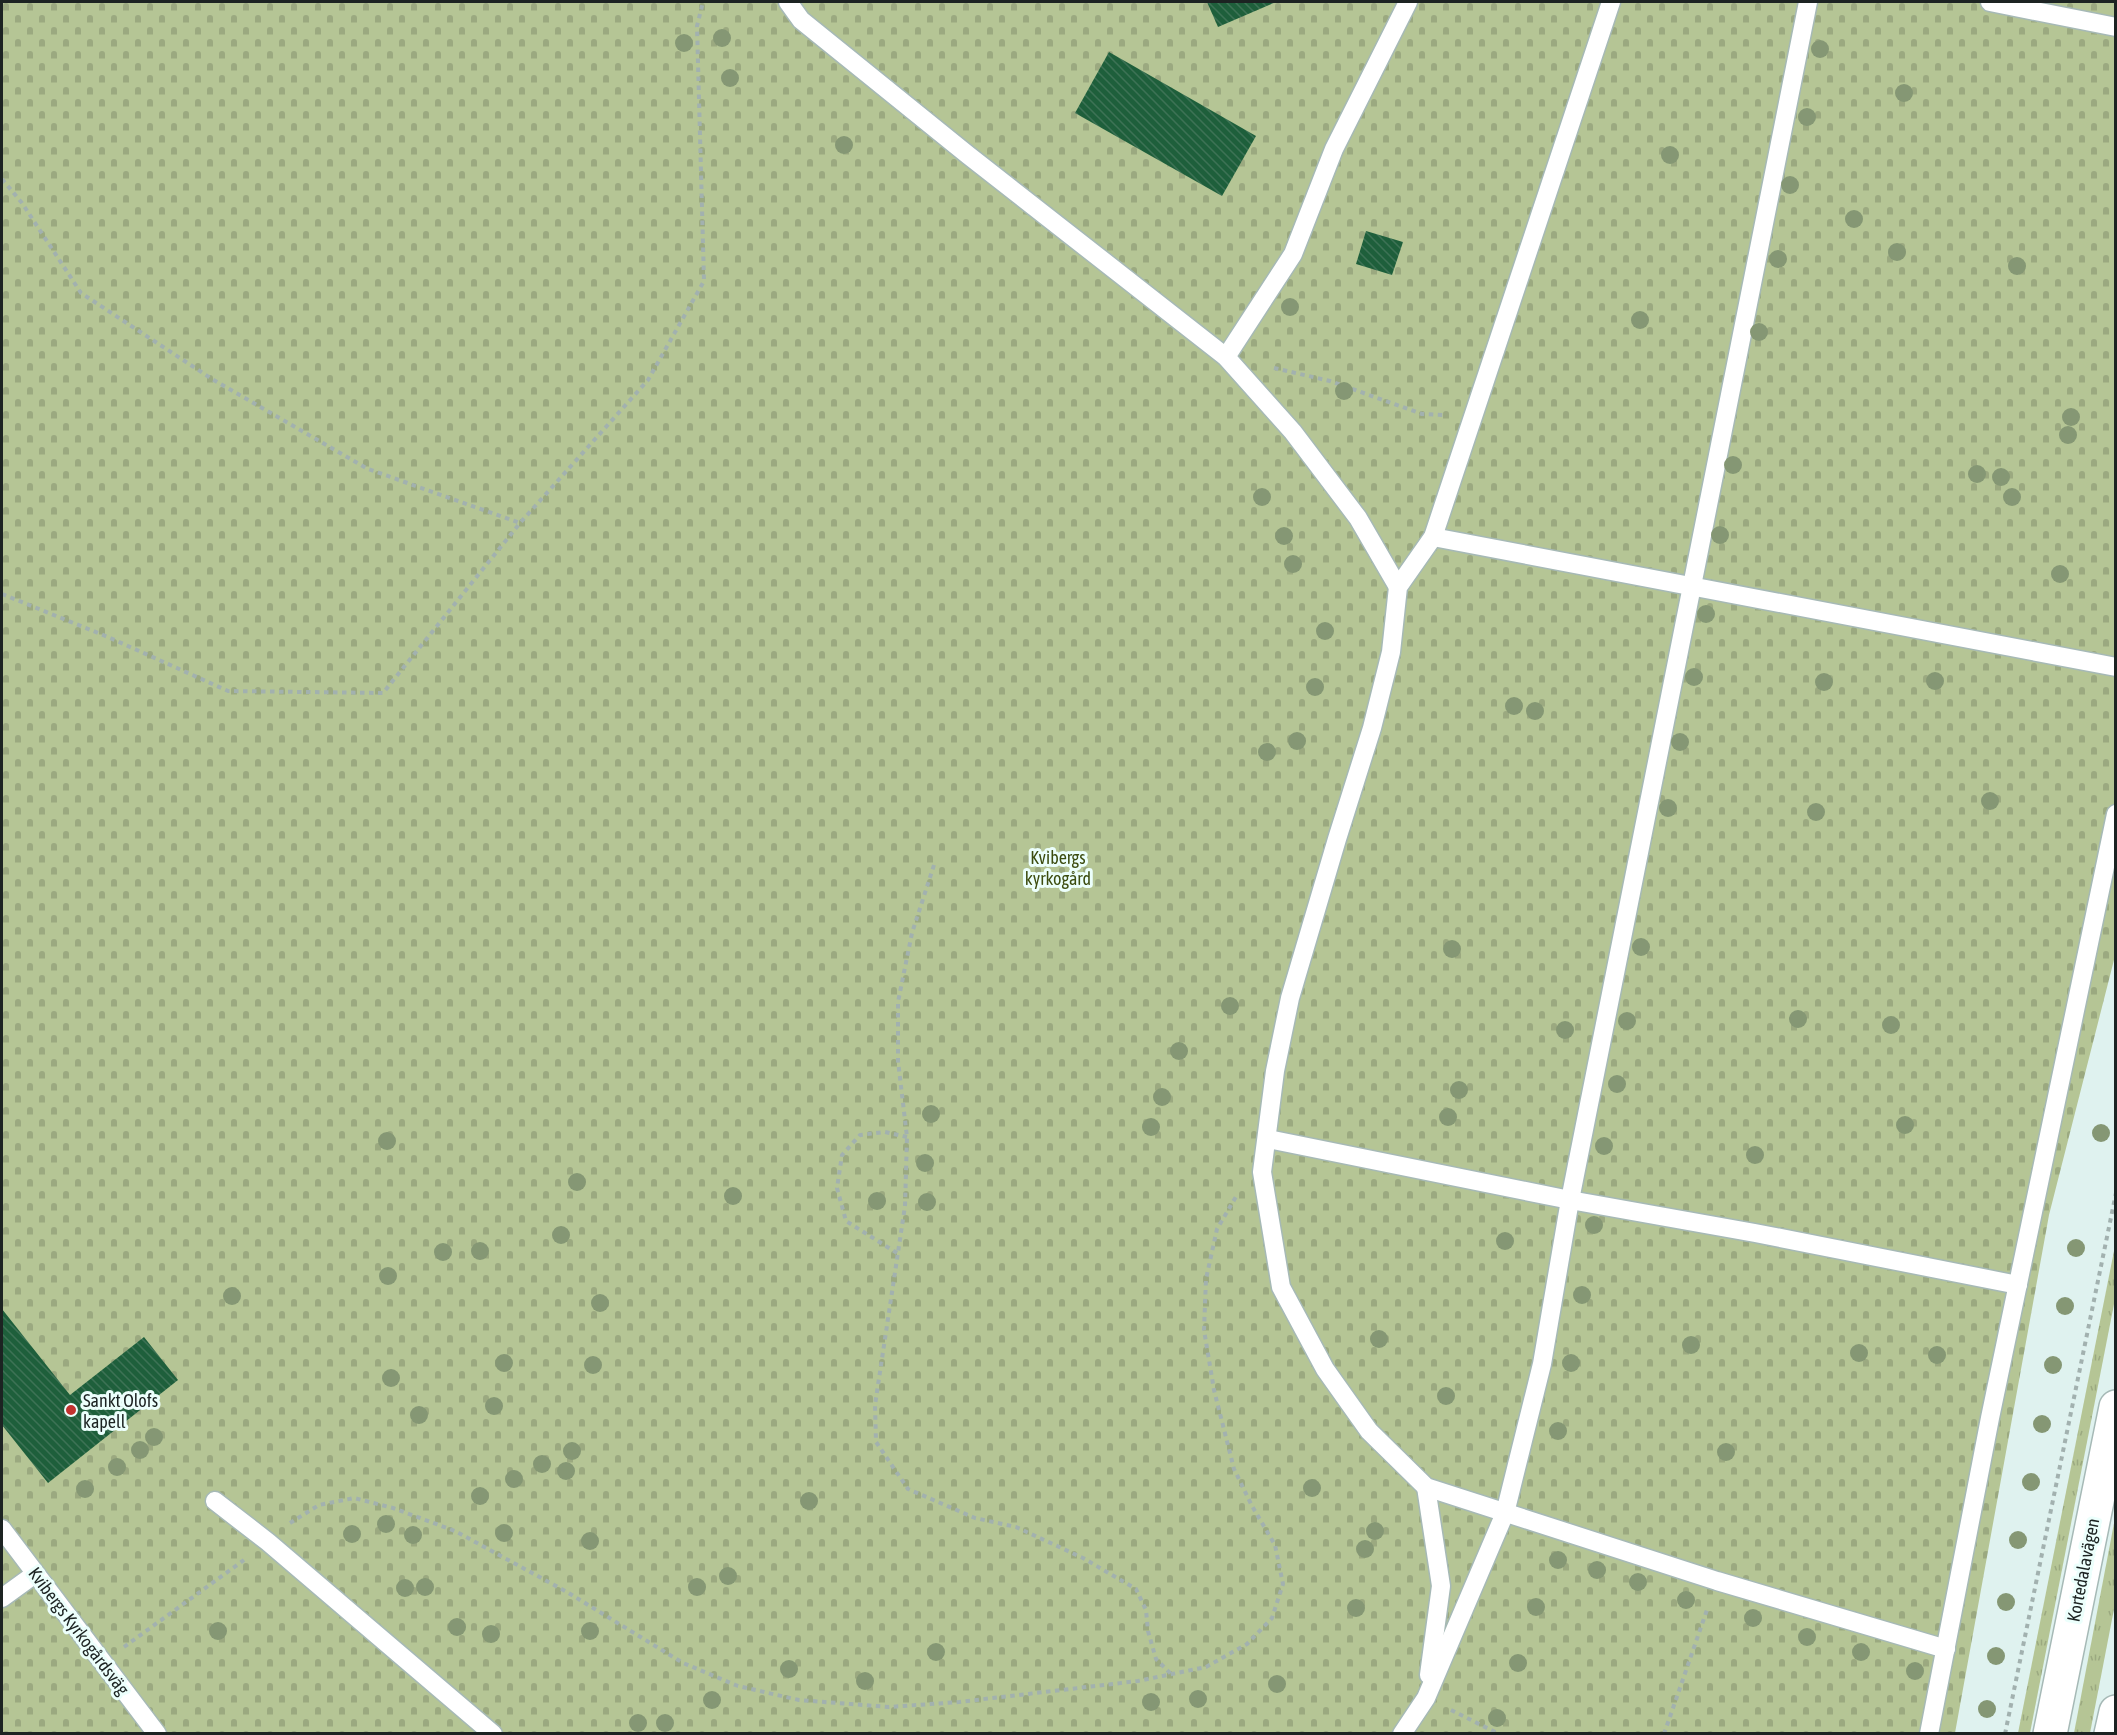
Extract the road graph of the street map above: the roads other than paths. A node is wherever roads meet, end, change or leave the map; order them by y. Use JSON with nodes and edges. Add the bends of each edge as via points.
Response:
{"nodes":[{"id":1,"x":788,"y":2,"type":"edge"},
{"id":2,"x":1408,"y":2,"type":"edge"},
{"id":3,"x":1611,"y":2,"type":"edge"},
{"id":4,"x":1808,"y":2,"type":"edge"},
{"id":5,"x":1990,"y":2,"type":"edge"},
{"id":6,"x":2115,"y":27,"type":"edge"},
{"id":7,"x":1226,"y":357,"type":"junction"},
{"id":8,"x":1433,"y":537,"type":"junction"},
{"id":9,"x":1693,"y":586,"type":"junction"},
{"id":10,"x":1398,"y":587,"type":"junction"},
{"id":11,"x":2115,"y":667,"type":"edge"},
{"id":12,"x":2115,"y":814,"type":"edge"},
{"id":13,"x":1268,"y":1139,"type":"junction"},
{"id":14,"x":1570,"y":1200,"type":"junction"},
{"id":15,"x":2019,"y":1285,"type":"junction"},
{"id":16,"x":2115,"y":1407,"type":"edge"},
{"id":17,"x":1426,"y":1487,"type":"junction"},
{"id":18,"x":215,"y":1501,"type":"dead end"},
{"id":19,"x":1505,"y":1513,"type":"junction"},
{"id":20,"x":2,"y":1529,"type":"edge"},
{"id":21,"x":35,"y":1574,"type":"junction"},
{"id":22,"x":2,"y":1598,"type":"edge"},
{"id":23,"x":1946,"y":1649,"type":"junction"},
{"id":24,"x":1426,"y":1698,"type":"junction"},
{"id":25,"x":2115,"y":1712,"type":"edge"},
{"id":26,"x":157,"y":1734,"type":"edge"},
{"id":27,"x":493,"y":1734,"type":"edge"},
{"id":28,"x":1402,"y":1734,"type":"edge"},
{"id":29,"x":1929,"y":1734,"type":"edge"},
{"id":30,"x":2050,"y":1734,"type":"edge"},
{"id":31,"x":2111,"y":1734,"type":"edge"}],
"edges":[{"from":1,"to":7,"type":"lane","via":[[801,20]]},
{"from":2,"to":7,"type":"lane","via":[[1334,149],[1293,254]]},
{"from":3,"to":8,"type":"lane"},
{"from":4,"to":9,"type":"lane"},
{"from":5,"to":6,"type":"lane"},
{"from":7,"to":10,"type":"lane","via":[[1293,432],[1358,518]]},
{"from":8,"to":9,"type":"lane"},
{"from":8,"to":10,"type":"lane"},
{"from":9,"to":11,"type":"lane"},
{"from":9,"to":14,"type":"lane"},
{"from":10,"to":13,"type":"lane","via":[[1391,652],[1372,728],[1290,998],[1275,1071]]},
{"from":12,"to":15,"type":"lane"},
{"from":13,"to":14,"type":"lane"},
{"from":13,"to":17,"type":"lane","via":[[1262,1172],[1281,1287],[1324,1369],[1369,1431]]},
{"from":14,"to":15,"type":"lane"},
{"from":14,"to":19,"type":"lane","via":[[1542,1364]]},
{"from":15,"to":23,"type":"lane"},
{"from":16,"to":30,"type":"main road","name":"Kortedalavägen"},
{"from":17,"to":19,"type":"lane"},
{"from":17,"to":24,"type":"lane","via":[[1441,1586]]},
{"from":18,"to":27,"type":"lane"},
{"from":19,"to":23,"type":"lane"},
{"from":19,"to":24,"type":"lane"},
{"from":20,"to":21,"type":"lane","name":"Kvibergs Kyrkogårdsväg"},
{"from":21,"to":22,"type":"lane"},
{"from":21,"to":26,"type":"lane","name":"Kvibergs Kyrkogårdsväg"},
{"from":23,"to":29,"type":"lane"},
{"from":24,"to":28,"type":"lane"},
{"from":25,"to":31,"type":"main road"}]}
